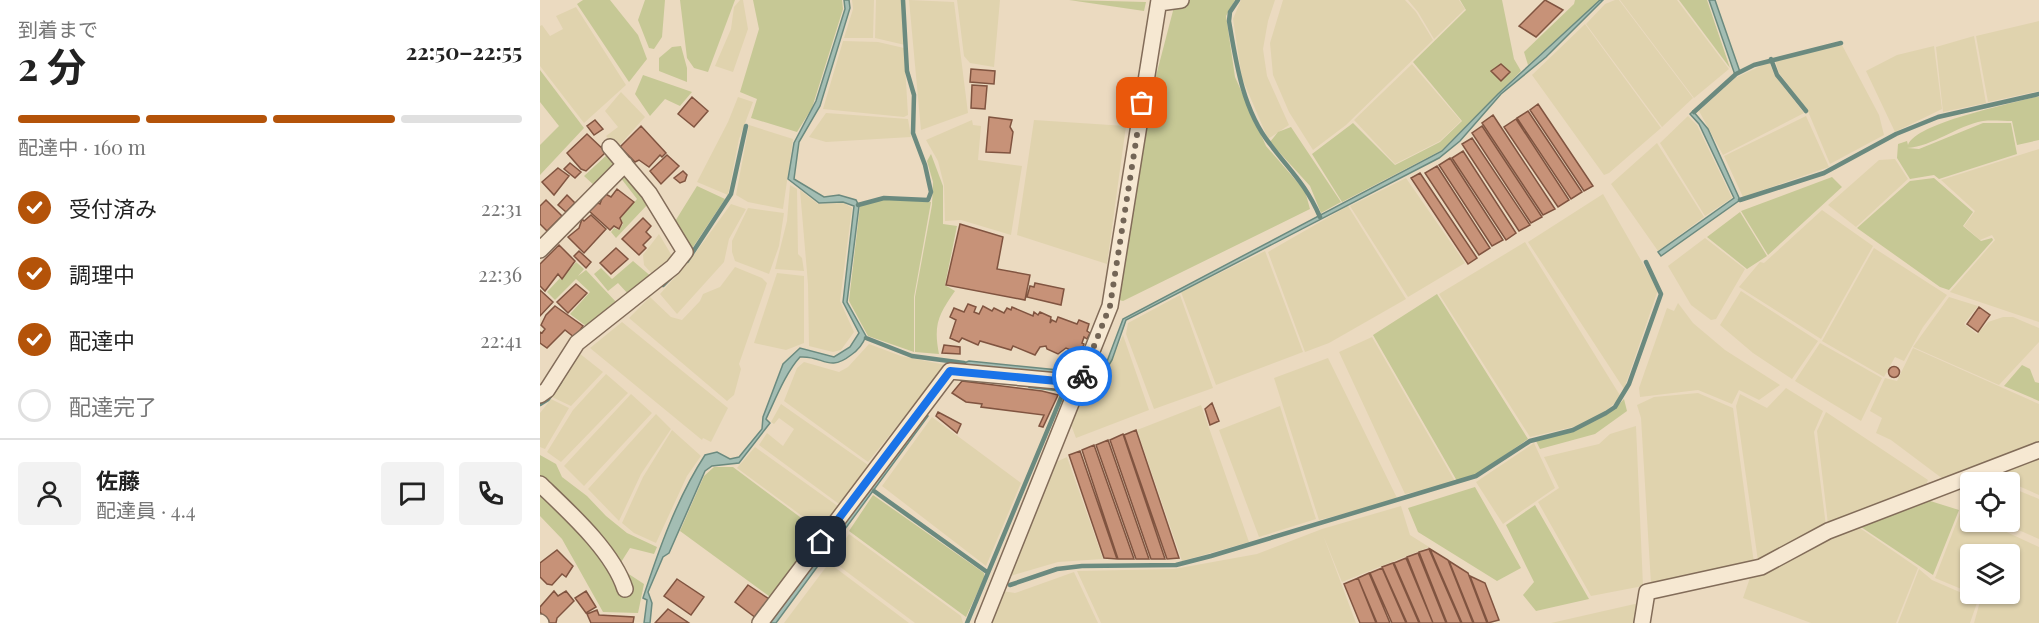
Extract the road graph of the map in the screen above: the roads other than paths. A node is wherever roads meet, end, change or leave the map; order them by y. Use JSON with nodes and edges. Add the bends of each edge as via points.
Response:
{"nodes":[{"id":1,"x":1181,"y":0,"type":"edge"},
{"id":2,"x":1159,"y":2,"type":"edge"},
{"id":3,"x":610,"y":147,"type":"dead end"},
{"id":4,"x":625,"y":164,"type":"junction"},
{"id":5,"x":540,"y":250,"type":"edge"},
{"id":6,"x":1079,"y":383,"type":"junction"},
{"id":7,"x":540,"y":394,"type":"edge"},
{"id":8,"x":2039,"y":450,"type":"edge"},
{"id":9,"x":540,"y":484,"type":"edge"},
{"id":10,"x":625,"y":589,"type":"dead end"},
{"id":11,"x":760,"y":623,"type":"edge"},
{"id":12,"x":983,"y":623,"type":"edge"},
{"id":13,"x":1642,"y":623,"type":"edge"}],
"edges":[{"from":1,"to":2,"type":"street"},
{"from":2,"to":6,"type":"street","via":[[1110,306]]},
{"from":3,"to":4,"type":"street"},
{"from":4,"to":5,"type":"street"},
{"from":4,"to":7,"type":"street","via":[[649,193],[685,252],[673,267],[577,343],[547,390]]},
{"from":6,"to":11,"type":"street","via":[[950,371]]},
{"from":6,"to":12,"type":"street"},
{"from":8,"to":13,"type":"street","via":[[1828,531],[1761,567],[1647,592]]},
{"from":9,"to":10,"type":"street","via":[[572,514],[620,574]]}]}
